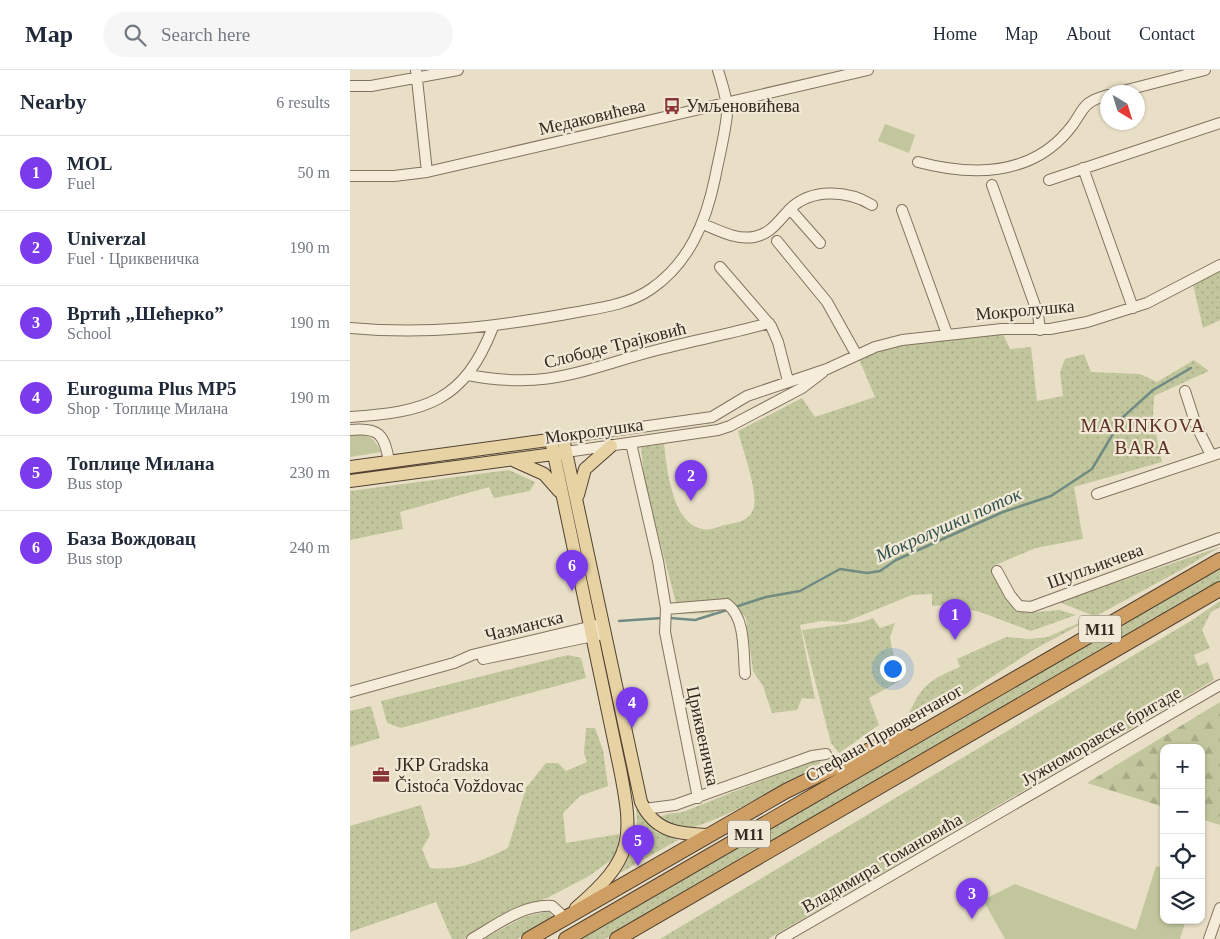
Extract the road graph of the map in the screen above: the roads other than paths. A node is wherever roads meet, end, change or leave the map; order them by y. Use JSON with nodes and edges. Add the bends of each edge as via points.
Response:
{"nodes":[{"id":1,"x":458,"y":70,"type":"edge"},
{"id":2,"x":718,"y":70,"type":"edge"},
{"id":3,"x":868,"y":70,"type":"edge"},
{"id":4,"x":1205,"y":70,"type":"edge"},
{"id":5,"x":417,"y":75,"type":"edge"},
{"id":6,"x":1145,"y":85,"type":"edge"},
{"id":7,"x":350,"y":86,"type":"edge"},
{"id":8,"x":1100,"y":98,"type":"edge"},
{"id":9,"x":726,"y":103,"type":"junction"},
{"id":10,"x":1220,"y":123,"type":"edge"},
{"id":11,"x":918,"y":162,"type":"dead end"},
{"id":12,"x":1083,"y":168,"type":"junction"},
{"id":13,"x":427,"y":172,"type":"junction"},
{"id":14,"x":350,"y":176,"type":"edge"},
{"id":15,"x":1049,"y":180,"type":"dead end"},
{"id":16,"x":992,"y":185,"type":"dead end"},
{"id":17,"x":872,"y":204,"type":"dead end"},
{"id":18,"x":790,"y":209,"type":"junction"},
{"id":19,"x":902,"y":210,"type":"dead end"},
{"id":20,"x":703,"y":224,"type":"junction"},
{"id":21,"x":777,"y":240,"type":"dead end"},
{"id":22,"x":820,"y":243,"type":"dead end"},
{"id":23,"x":1220,"y":265,"type":"edge"},
{"id":24,"x":720,"y":267,"type":"dead end"},
{"id":25,"x":1133,"y":308,"type":"junction"},
{"id":26,"x":769,"y":323,"type":"junction"},
{"id":27,"x":493,"y":327,"type":"junction"},
{"id":28,"x":350,"y":328,"type":"edge"},
{"id":29,"x":1040,"y":330,"type":"junction"},
{"id":30,"x":947,"y":334,"type":"junction"},
{"id":31,"x":856,"y":354,"type":"junction"},
{"id":32,"x":827,"y":369,"type":"junction"},
{"id":33,"x":468,"y":375,"type":"junction"},
{"id":34,"x":788,"y":381,"type":"junction"},
{"id":35,"x":1185,"y":391,"type":"dead end"},
{"id":36,"x":350,"y":417,"type":"edge"},
{"id":37,"x":350,"y":430,"type":"edge"},
{"id":38,"x":557,"y":439,"type":"junction"},
{"id":39,"x":631,"y":443,"type":"junction"},
{"id":40,"x":611,"y":446,"type":"junction"},
{"id":41,"x":560,"y":453,"type":"junction"},
{"id":42,"x":1217,"y":455,"type":"edge"},
{"id":43,"x":512,"y":460,"type":"junction"},
{"id":44,"x":388,"y":461,"type":"junction"},
{"id":45,"x":350,"y":466,"type":"edge"},
{"id":46,"x":350,"y":481,"type":"edge"},
{"id":47,"x":1096,"y":494,"type":"dead end"},
{"id":48,"x":562,"y":496,"type":"junction"},
{"id":49,"x":577,"y":500,"type":"junction"},
{"id":50,"x":1220,"y":538,"type":"edge"},
{"id":51,"x":1220,"y":560,"type":"edge"},
{"id":52,"x":997,"y":571,"type":"dead end"},
{"id":53,"x":1220,"y":589,"type":"edge"},
{"id":54,"x":666,"y":609,"type":"junction"},
{"id":55,"x":597,"y":630,"type":"junction"},
{"id":56,"x":745,"y":674,"type":"dead end"},
{"id":57,"x":1220,"y":686,"type":"edge"},
{"id":58,"x":350,"y":692,"type":"edge"},
{"id":59,"x":931,"y":728,"type":"junction"},
{"id":60,"x":826,"y":754,"type":"dead end"},
{"id":61,"x":626,"y":767,"type":"junction"},
{"id":62,"x":698,"y":798,"type":"junction"},
{"id":63,"x":644,"y":809,"type":"junction"},
{"id":64,"x":998,"y":814,"type":"joint"},
{"id":65,"x":709,"y":834,"type":"junction"},
{"id":66,"x":1220,"y":908,"type":"edge"},
{"id":67,"x":665,"y":912,"type":"junction"},
{"id":68,"x":564,"y":917,"type":"junction"},
{"id":69,"x":472,"y":939,"type":"edge"},
{"id":70,"x":528,"y":939,"type":"edge"},
{"id":71,"x":566,"y":939,"type":"edge"},
{"id":72,"x":618,"y":939,"type":"edge"},
{"id":73,"x":637,"y":939,"type":"edge"},
{"id":74,"x":781,"y":939,"type":"edge"},
{"id":75,"x":1209,"y":939,"type":"edge"}],
"edges":[{"from":1,"to":5,"type":"street"},
{"from":2,"to":9,"type":"street"},
{"from":3,"to":9,"type":"street","name":"Медаковићева"},
{"from":4,"to":6,"type":"street"},
{"from":5,"to":7,"type":"street","via":[[371,86]]},
{"from":5,"to":13,"type":"street"},
{"from":8,"to":11,"type":"street","via":[[1088,102],[1062,138],[1042,154],[1021,164],[984,171]]},
{"from":9,"to":13,"type":"street","name":"Медаковићева"},
{"from":9,"to":20,"type":"street","via":[[727,114],[716,174]]},
{"from":10,"to":12,"type":"street"},
{"from":12,"to":15,"type":"street"},
{"from":12,"to":25,"type":"street"},
{"from":13,"to":14,"type":"street","name":"Медаковићева"},
{"from":16,"to":29,"type":"street","via":[[1040,318]]},
{"from":17,"to":18,"type":"street","via":[[850,195],[830,193],[808,198]]},
{"from":18,"to":20,"type":"street","via":[[775,226],[756,237],[736,237]]},
{"from":18,"to":22,"type":"street"},
{"from":19,"to":30,"type":"street"},
{"from":20,"to":27,"type":"street","via":[[672,270],[656,286],[636,298],[616,305]]},
{"from":21,"to":31,"type":"street","via":[[827,302]]},
{"from":23,"to":25,"type":"street","name":"Мокролушка"},
{"from":24,"to":26,"type":"street"},
{"from":25,"to":29,"type":"street","name":"Мокролушка","via":[[1061,328]]},
{"from":26,"to":33,"type":"street","name":"Слободе Трајковић","via":[[660,349],[560,378],[509,381]]},
{"from":26,"to":34,"type":"street","via":[[778,342]]},
{"from":27,"to":28,"type":"street","via":[[439,330]]},
{"from":27,"to":33,"type":"street"},
{"from":29,"to":30,"type":"street","name":"Мокролушка","via":[[1002,329]]},
{"from":30,"to":31,"type":"street","name":"Мокролушка","via":[[902,340]]},
{"from":31,"to":32,"type":"street","name":"Мокролушка"},
{"from":32,"to":34,"type":"street","name":"Мокролушка"},
{"from":32,"to":39,"type":"street","name":"Мокролушка","via":[[802,388],[730,426]]},
{"from":33,"to":36,"type":"street","via":[[456,388],[433,401],[403,411]]},
{"from":34,"to":38,"type":"street","name":"Мокролушка","via":[[747,396],[712,417]]},
{"from":35,"to":42,"type":"street","via":[[1196,425]]},
{"from":37,"to":44,"type":"street","via":[[366,429],[377,433],[386,445]]},
{"from":38,"to":41,"type":"main road"},
{"from":38,"to":44,"type":"main road","name":"Мокролушка"},
{"from":39,"to":40,"type":"street","name":"Мокролушка"},
{"from":39,"to":54,"type":"street","name":"Цриквеничка"},
{"from":40,"to":41,"type":"street","name":"Мокролушка"},
{"from":40,"to":49,"type":"main road","via":[[585,469]]},
{"from":41,"to":43,"type":"main road","name":"Мокролушка"},
{"from":41,"to":48,"type":"main road"},
{"from":41,"to":49,"type":"main road"},
{"from":42,"to":47,"type":"street"},
{"from":43,"to":46,"type":"main road","name":"Мокролушка"},
{"from":43,"to":48,"type":"main road","via":[[544,474]]},
{"from":44,"to":45,"type":"main road","name":"Мокролушка"},
{"from":48,"to":55,"type":"main road"},
{"from":49,"to":55,"type":"main road"},
{"from":50,"to":52,"type":"street","name":"Шупљикчева","via":[[1031,607],[1020,606]]},
{"from":51,"to":59,"type":"highway","name":"Стефана Првовенчаног","number":"M11"},
{"from":53,"to":67,"type":"highway","number":"M11"},
{"from":54,"to":56,"type":"street","via":[[727,604],[731,607],[739,623]]},
{"from":54,"to":62,"type":"street","name":"Цриквеничка","via":[[665,632]]},
{"from":55,"to":58,"type":"street","name":"Чазманска","via":[[472,655]]},
{"from":55,"to":61,"type":"main road"},
{"from":57,"to":64,"type":"street","name":"Јужноморавске бригаде"},
{"from":59,"to":65,"type":"highway","via":[[861,754]]},
{"from":59,"to":71,"type":"highway","name":"Стефана Првовенчаног","number":"M11"},
{"from":60,"to":62,"type":"street","name":"Цриквеничка","via":[[812,756]]},
{"from":61,"to":63,"type":"main road"},
{"from":61,"to":68,"type":"main road","via":[[629,822],[625,849],[601,885]]},
{"from":62,"to":63,"type":"street"},
{"from":63,"to":65,"type":"main road","via":[[658,825],[669,831]]},
{"from":64,"to":74,"type":"street","name":"Владимира Томановића"},
{"from":65,"to":68,"type":"highway"},
{"from":66,"to":75,"type":"street"},
{"from":67,"to":72,"type":"highway","number":"M11"},
{"from":67,"to":73,"type":"highway"},
{"from":68,"to":69,"type":"street","via":[[552,906],[534,907]]},
{"from":68,"to":70,"type":"highway"}]}
